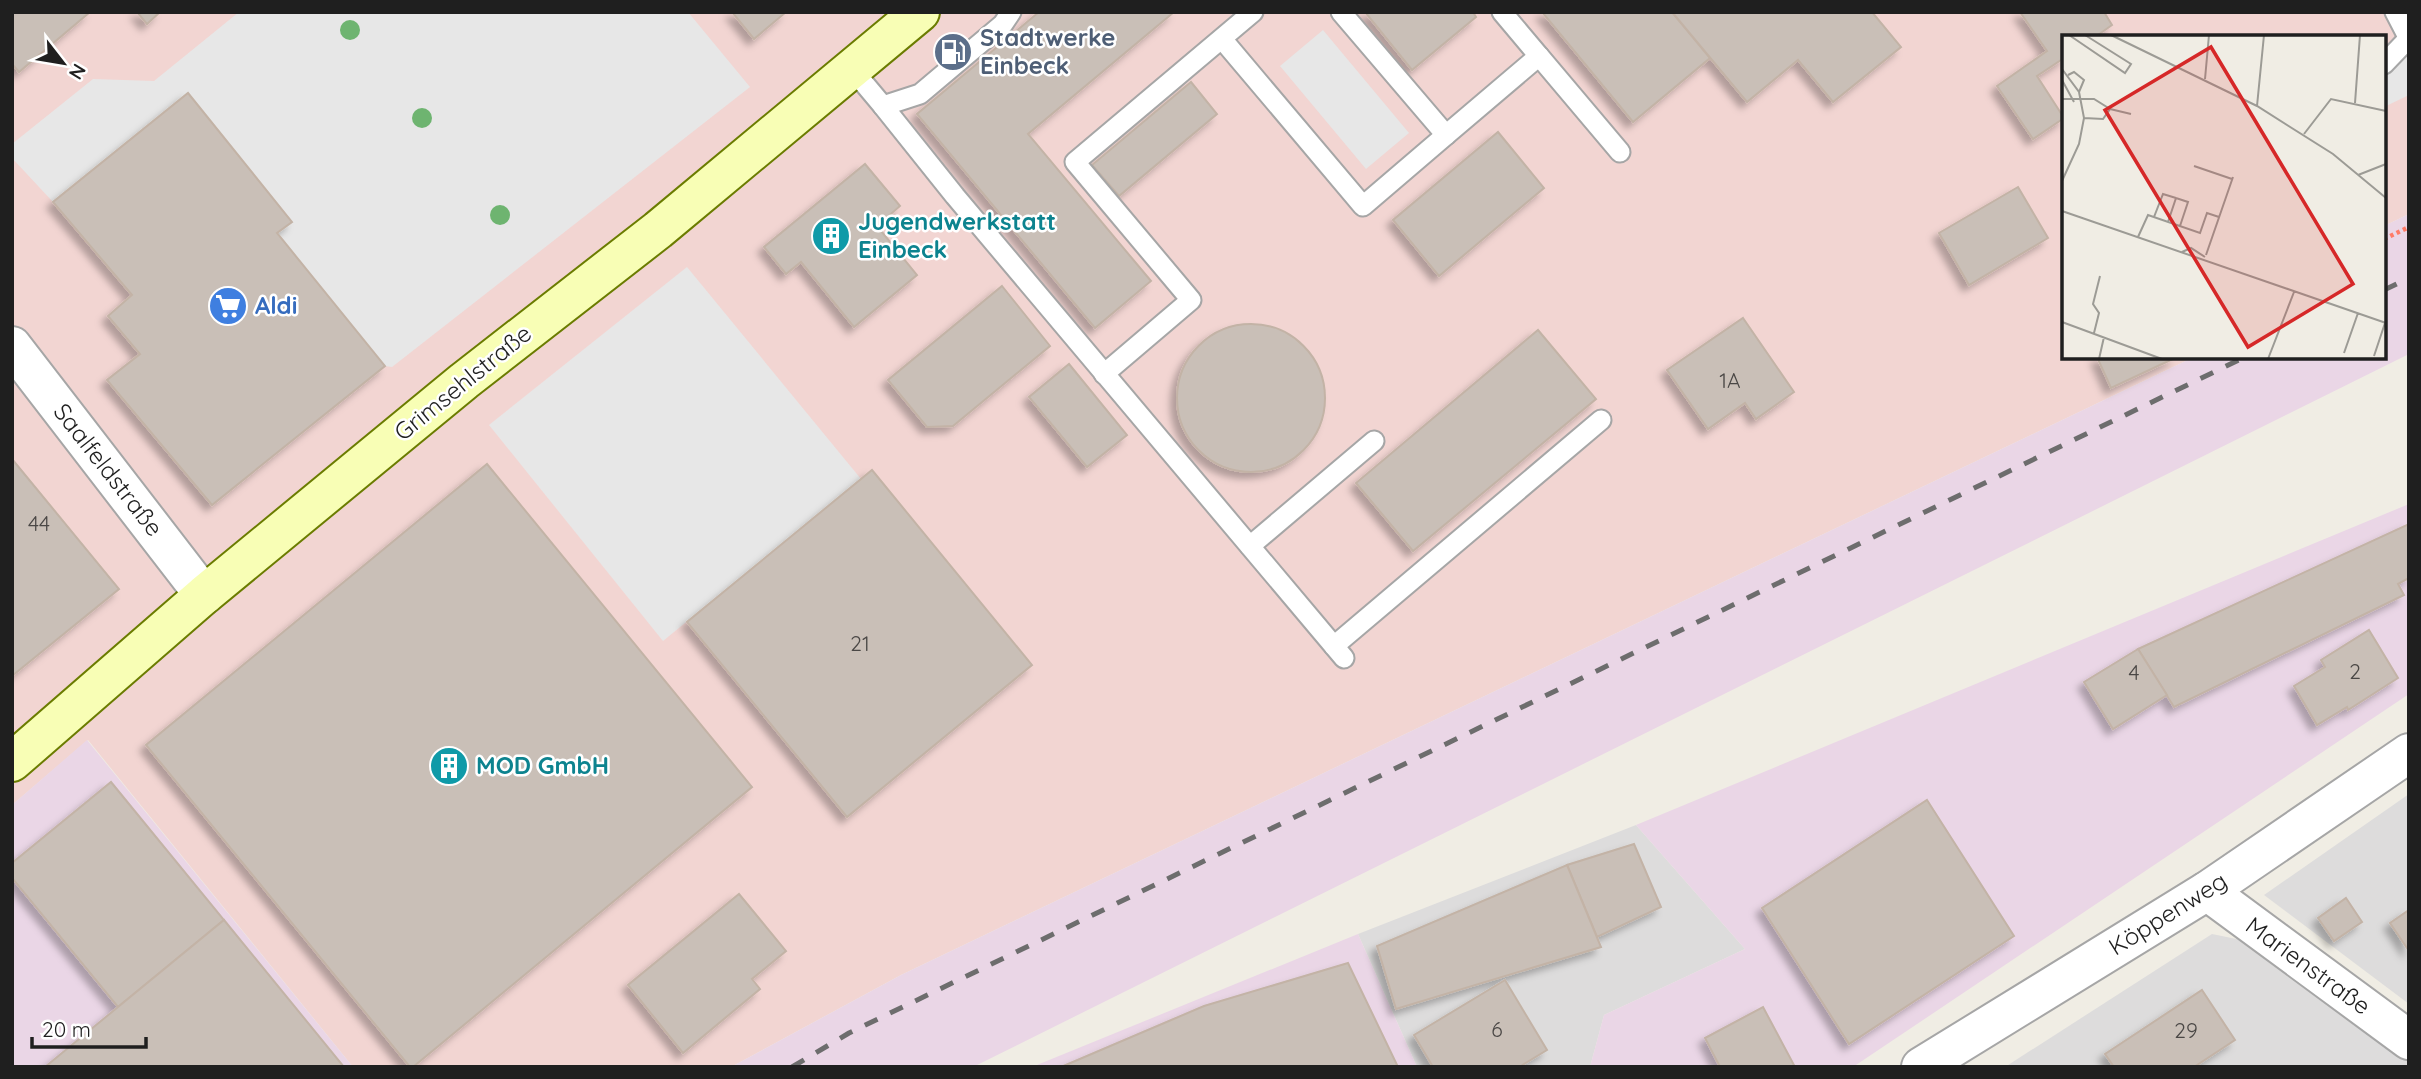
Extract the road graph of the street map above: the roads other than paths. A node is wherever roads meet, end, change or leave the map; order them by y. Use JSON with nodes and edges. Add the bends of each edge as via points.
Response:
{"nodes":[{"id":1,"x":920,"y":12,"type":"edge"},
{"id":2,"x":1011,"y":12,"type":"edge"},
{"id":3,"x":1253,"y":12,"type":"edge"},
{"id":4,"x":1341,"y":12,"type":"edge"},
{"id":5,"x":1502,"y":12,"type":"edge"},
{"id":6,"x":2395,"y":12,"type":"edge"},
{"id":7,"x":1222,"y":39,"type":"junction"},
{"id":8,"x":2408,"y":39,"type":"edge"},
{"id":9,"x":1539,"y":56,"type":"junction"},
{"id":10,"x":2386,"y":62,"type":"edge"},
{"id":11,"x":852,"y":69,"type":"junction"},
{"id":12,"x":883,"y":106,"type":"junction"},
{"id":13,"x":1446,"y":135,"type":"junction"},
{"id":14,"x":1620,"y":152,"type":"dead end"},
{"id":15,"x":12,"y":346,"type":"edge"},
{"id":16,"x":1104,"y":374,"type":"junction"},
{"id":17,"x":1601,"y":420,"type":"dead end"},
{"id":18,"x":1374,"y":441,"type":"dead end"},
{"id":19,"x":1250,"y":546,"type":"junction"},
{"id":20,"x":204,"y":595,"type":"junction"},
{"id":21,"x":2409,"y":753,"type":"edge"},
{"id":22,"x":12,"y":762,"type":"edge"},
{"id":23,"x":2207,"y":891,"type":"junction"},
{"id":24,"x":2409,"y":1040,"type":"edge"},
{"id":25,"x":1921,"y":1067,"type":"edge"}],
"edges":[{"from":1,"to":11,"type":"main road","name":"Grimsehlstraße"},
{"from":2,"to":12,"type":"lane","via":[[1003,24],[920,94]]},
{"from":3,"to":7,"type":"lane"},
{"from":4,"to":13,"type":"lane"},
{"from":5,"to":9,"type":"lane"},
{"from":6,"to":8,"type":"lane"},
{"from":7,"to":13,"type":"lane","via":[[1363,206]]},
{"from":7,"to":16,"type":"lane","via":[[1075,162],[1191,300]]},
{"from":8,"to":10,"type":"lane"},
{"from":9,"to":13,"type":"lane"},
{"from":9,"to":14,"type":"lane"},
{"from":11,"to":12,"type":"lane"},
{"from":11,"to":20,"type":"main road","name":"Grimsehlstraße"},
{"from":12,"to":16,"type":"lane"},
{"from":15,"to":20,"type":"street","name":"Saalfeldstraße"},
{"from":16,"to":19,"type":"lane"},
{"from":17,"to":19,"type":"lane","via":[[1339,652]]},
{"from":18,"to":19,"type":"lane"},
{"from":20,"to":22,"type":"main road","name":"Grimsehlstraße"},
{"from":21,"to":23,"type":"street","name":"Köppenweg"},
{"from":23,"to":24,"type":"street","name":"Marienstraße"},
{"from":23,"to":25,"type":"street","name":"Köppenweg"}]}
